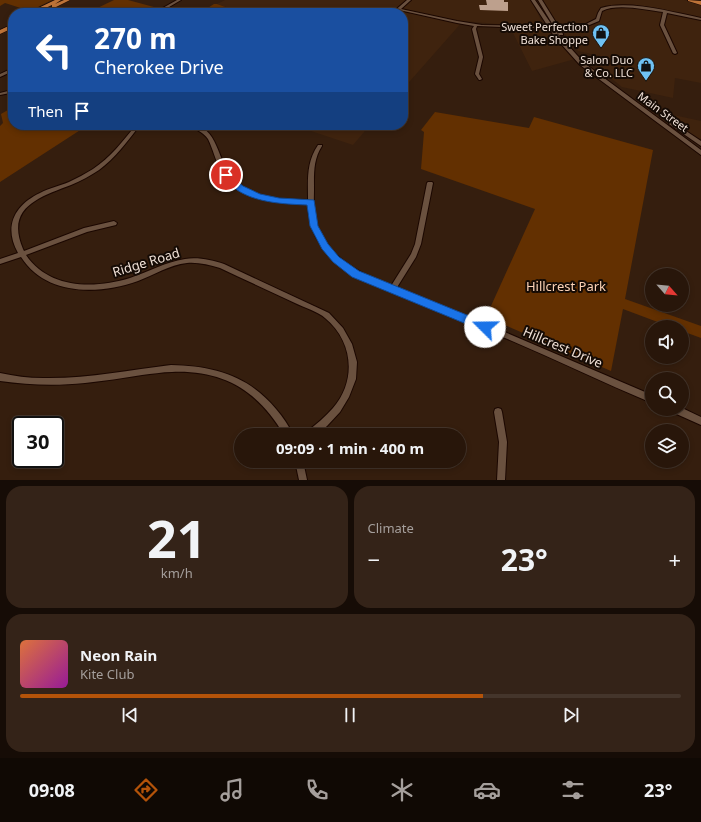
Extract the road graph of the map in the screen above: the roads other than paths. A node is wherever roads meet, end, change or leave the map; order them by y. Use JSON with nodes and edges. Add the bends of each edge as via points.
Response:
{"nodes":[{"id":1,"x":59,"y":0,"type":"edge"},
{"id":2,"x":68,"y":0,"type":"edge"},
{"id":3,"x":179,"y":0,"type":"edge"},
{"id":4,"x":408,"y":0,"type":"edge"},
{"id":5,"x":533,"y":0,"type":"edge"},
{"id":6,"x":540,"y":0,"type":"edge"},
{"id":7,"x":690,"y":0,"type":"edge"},
{"id":8,"x":701,"y":3,"type":"edge"},
{"id":9,"x":42,"y":8,"type":"edge"},
{"id":10,"x":51,"y":8,"type":"edge"},
{"id":11,"x":165,"y":8,"type":"edge"},
{"id":12,"x":399,"y":8,"type":"edge"},
{"id":13,"x":408,"y":11,"type":"edge"},
{"id":14,"x":665,"y":12,"type":"junction"},
{"id":15,"x":701,"y":19,"type":"edge"},
{"id":16,"x":476,"y":25,"type":"junction"},
{"id":17,"x":549,"y":26,"type":"junction"},
{"id":18,"x":556,"y":26,"type":"junction"},
{"id":19,"x":565,"y":46,"type":"junction"},
{"id":20,"x":675,"y":53,"type":"dead end"},
{"id":21,"x":584,"y":58,"type":"junction"},
{"id":22,"x":480,"y":79,"type":"dead end"},
{"id":23,"x":8,"y":92,"type":"dead end"},
{"id":24,"x":0,"y":94,"type":"edge"},
{"id":25,"x":669,"y":124,"type":"junction"},
{"id":26,"x":134,"y":130,"type":"edge"},
{"id":27,"x":201,"y":130,"type":"edge"},
{"id":28,"x":685,"y":133,"type":"junction"},
{"id":29,"x":678,"y":135,"type":"junction"},
{"id":30,"x":701,"y":144,"type":"edge"},
{"id":31,"x":320,"y":146,"type":"dead end"},
{"id":32,"x":701,"y":152,"type":"edge"},
{"id":33,"x":430,"y":183,"type":"dead end"},
{"id":34,"x":311,"y":202,"type":"junction"},
{"id":35,"x":114,"y":223,"type":"dead end"},
{"id":36,"x":22,"y":255,"type":"junction"},
{"id":37,"x":0,"y":262,"type":"edge"},
{"id":38,"x":392,"y":290,"type":"junction"},
{"id":39,"x":0,"y":377,"type":"edge"},
{"id":40,"x":645,"y":396,"type":"edge"},
{"id":41,"x":498,"y":412,"type":"dead end"},
{"id":42,"x":689,"y":415,"type":"edge"},
{"id":43,"x":701,"y":420,"type":"edge"},
{"id":44,"x":284,"y":428,"type":"edge"},
{"id":45,"x":320,"y":428,"type":"edge"},
{"id":46,"x":300,"y":468,"type":"edge"},
{"id":47,"x":303,"y":480,"type":"edge"},
{"id":48,"x":501,"y":480,"type":"edge"}],
"edges":[{"from":1,"to":9,"type":"main road"},
{"from":2,"to":10,"type":"main road"},
{"from":3,"to":11,"type":"street"},
{"from":4,"to":12,"type":"street"},
{"from":5,"to":17,"type":"main road","name":"Main Street"},
{"from":6,"to":18,"type":"main road","name":"Main Street"},
{"from":7,"to":8,"type":"main road"},
{"from":13,"to":16,"type":"street"},
{"from":14,"to":15,"type":"street"},
{"from":14,"to":18,"type":"street","via":[[614,5],[601,10],[598,20],[593,24]]},
{"from":14,"to":20,"type":"street","via":[[663,28]]},
{"from":16,"to":17,"type":"street"},
{"from":16,"to":22,"type":"street","via":[[474,33],[481,57],[477,74]]},
{"from":17,"to":18,"type":"street"},
{"from":17,"to":19,"type":"main road","name":"Main Street"},
{"from":18,"to":21,"type":"main road","name":"Main Street"},
{"from":19,"to":21,"type":"main road"},
{"from":19,"to":25,"type":"main road","name":"Main Street","via":[[597,76]]},
{"from":21,"to":25,"type":"main road","name":"Main Street"},
{"from":23,"to":24,"type":"street"},
{"from":25,"to":28,"type":"main road","name":"Main Street"},
{"from":25,"to":29,"type":"main road","name":"Main Street"},
{"from":26,"to":36,"type":"street","name":"Ridge Road","via":[[102,166],[81,179],[46,191],[26,205],[14,224]]},
{"from":27,"to":34,"type":"street","via":[[208,134],[216,148],[223,171],[240,188],[268,199]]},
{"from":28,"to":29,"type":"main road"},
{"from":28,"to":30,"type":"main road","name":"Main Street"},
{"from":29,"to":32,"type":"main road","name":"Main Street"},
{"from":31,"to":34,"type":"street","name":"Hillcrest Drive","via":[[311,163]]},
{"from":33,"to":38,"type":"street","via":[[418,244]]},
{"from":34,"to":38,"type":"street","name":"Hillcrest Drive","via":[[314,226],[333,257],[355,274]]},
{"from":35,"to":36,"type":"street","via":[[86,230]]},
{"from":36,"to":37,"type":"street"},
{"from":36,"to":45,"type":"street","name":"Ridge Road","via":[[31,268],[42,277],[80,287],[124,282],[179,262],[211,262],[327,316],[346,338],[352,355],[352,376],[346,398],[335,414]]},
{"from":38,"to":40,"type":"street","name":"Hillcrest Drive","via":[[498,332]]},
{"from":39,"to":44,"type":"street","via":[[18,381],[62,382],[171,368],[211,372],[229,377],[255,393],[273,411]]},
{"from":41,"to":48,"type":"street","via":[[503,442]]},
{"from":42,"to":43,"type":"street"},
{"from":46,"to":47,"type":"street"}]}
